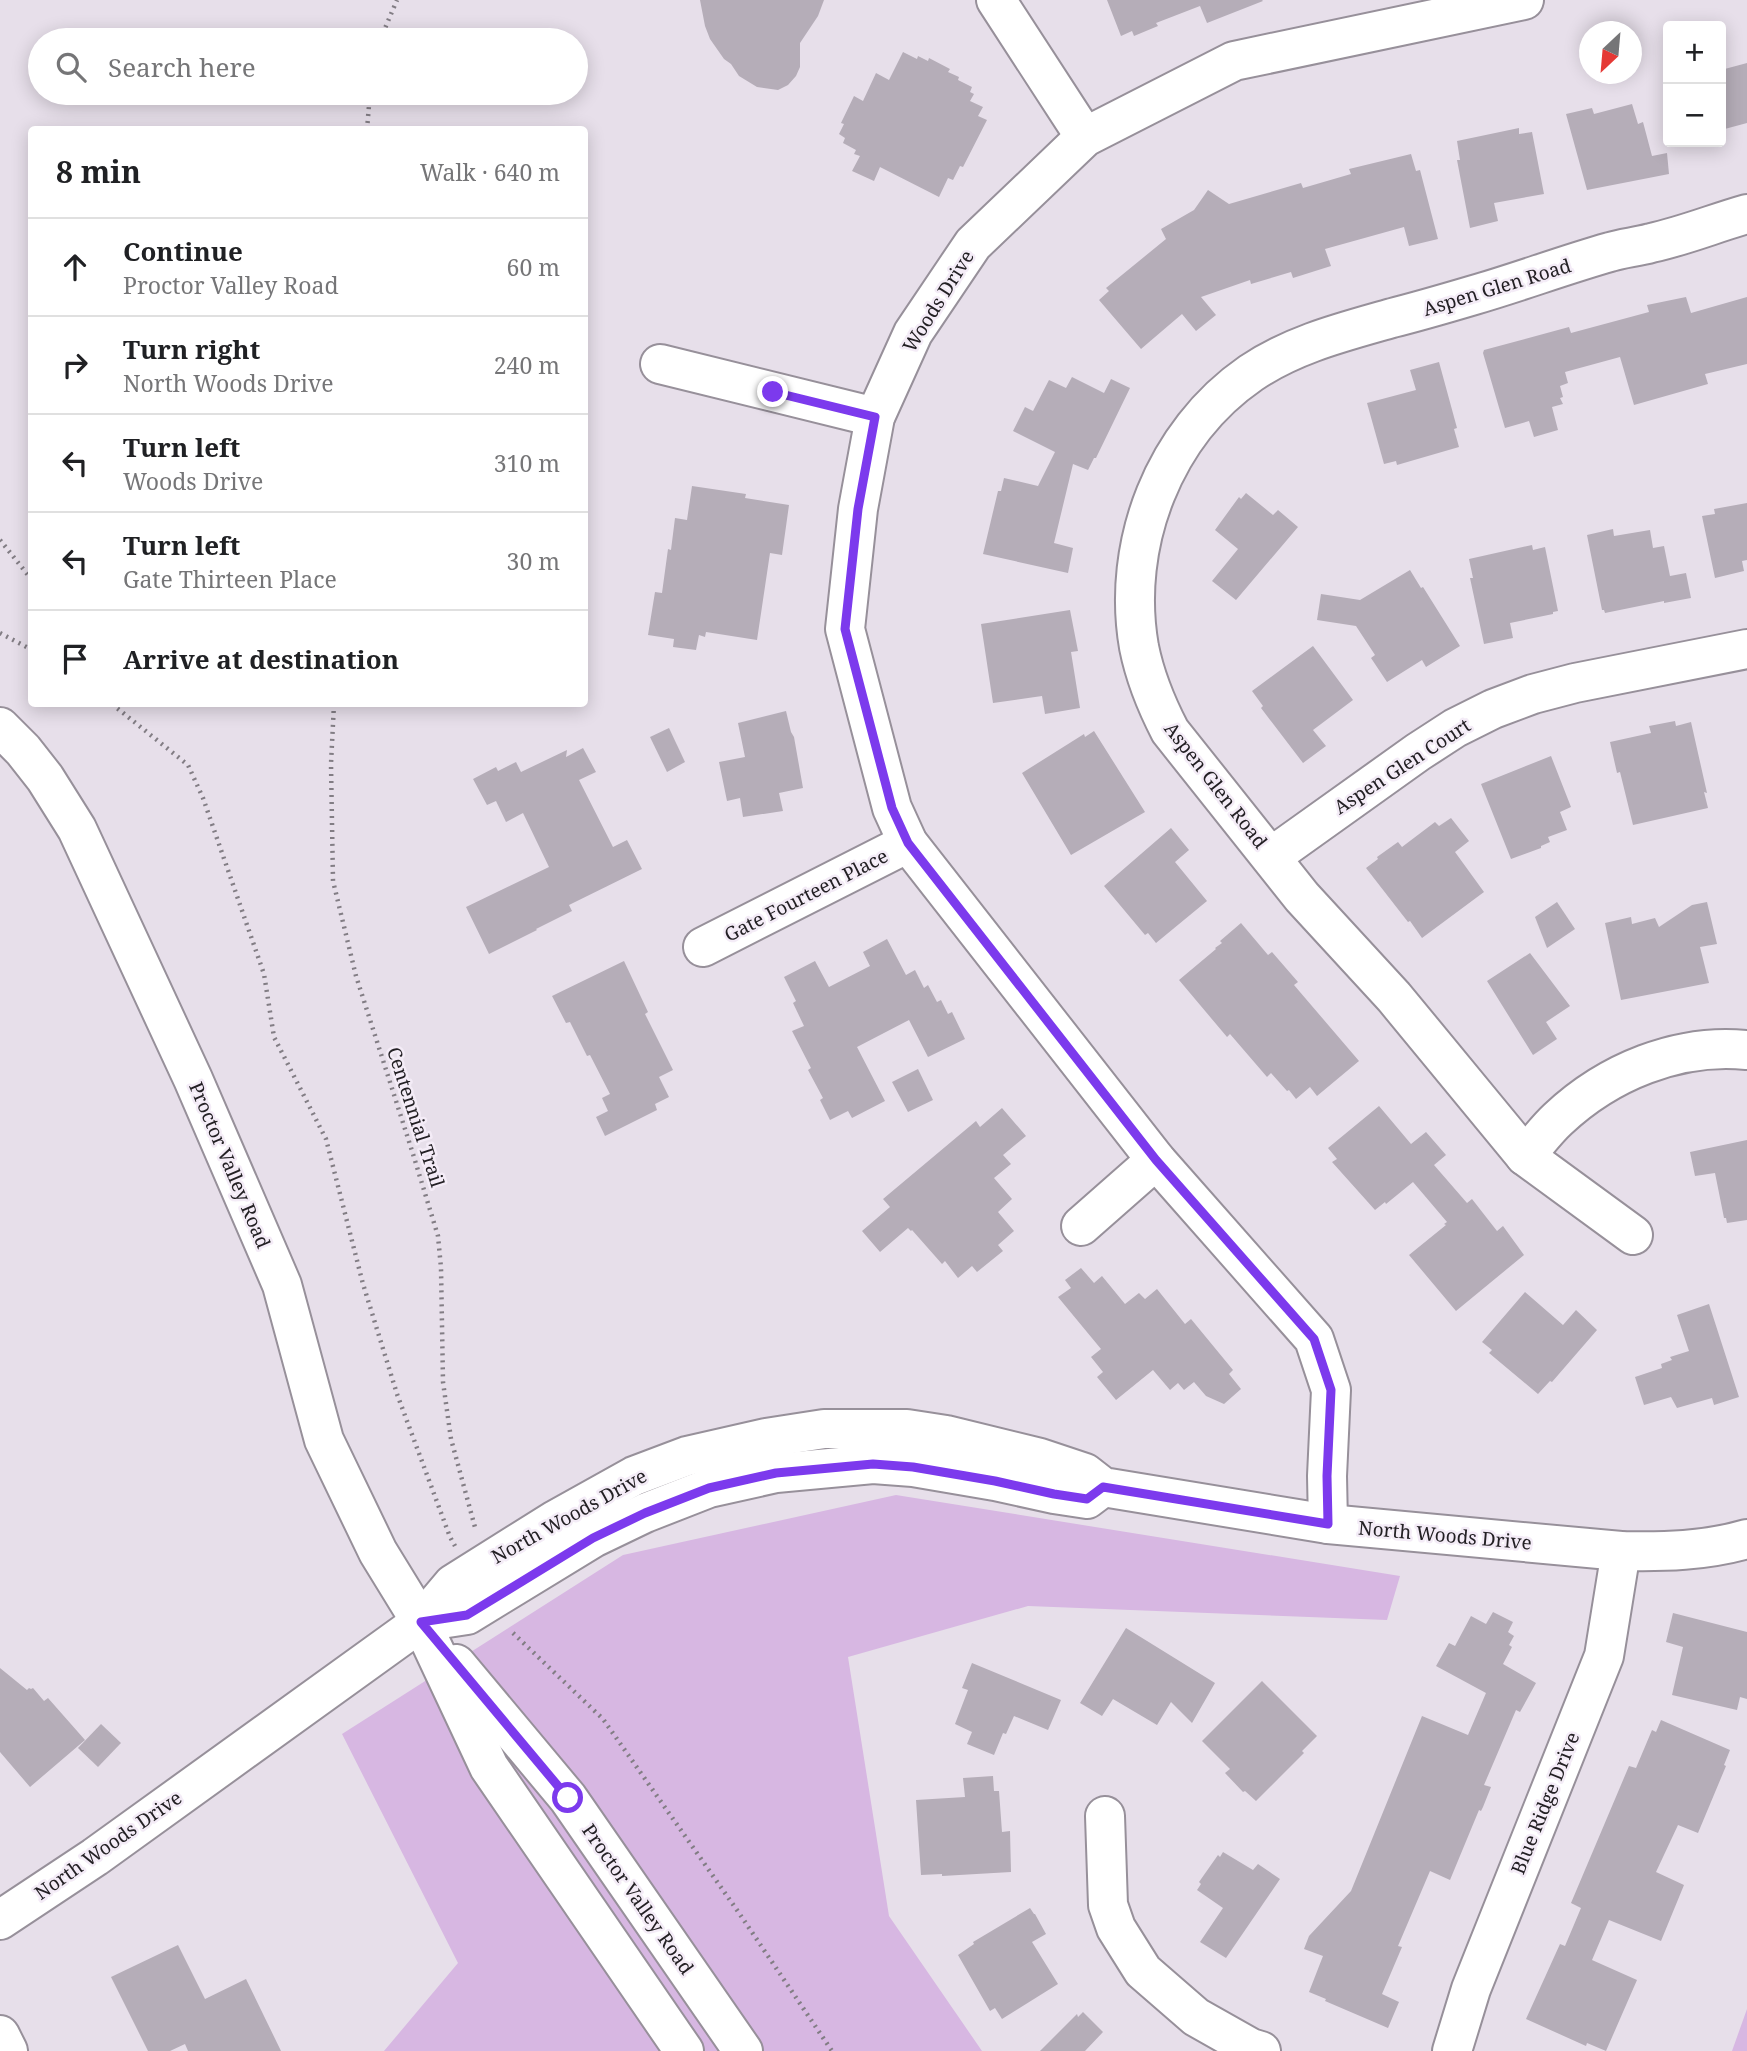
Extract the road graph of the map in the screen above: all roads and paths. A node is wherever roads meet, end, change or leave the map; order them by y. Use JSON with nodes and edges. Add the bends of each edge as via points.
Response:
{"nodes":[{"id":1,"x":397,"y":0,"type":"edge"},
{"id":2,"x":996,"y":0,"type":"edge"},
{"id":3,"x":1515,"y":1,"type":"edge"},
{"id":4,"x":385,"y":28,"type":"edge"},
{"id":5,"x":369,"y":105,"type":"edge"},
{"id":6,"x":367,"y":126,"type":"edge"},
{"id":7,"x":1085,"y":136,"type":"junction"},
{"id":8,"x":1747,"y":214,"type":"edge"},
{"id":9,"x":660,"y":365,"type":"dead end"},
{"id":10,"x":875,"y":417,"type":"junction"},
{"id":11,"x":0,"y":540,"type":"edge"},
{"id":12,"x":28,"y":575,"type":"edge"},
{"id":13,"x":0,"y":633,"type":"edge"},
{"id":14,"x":28,"y":648,"type":"edge"},
{"id":15,"x":1747,"y":649,"type":"edge"},
{"id":16,"x":116,"y":707,"type":"edge"},
{"id":17,"x":334,"y":707,"type":"edge"},
{"id":18,"x":0,"y":727,"type":"edge"},
{"id":19,"x":908,"y":843,"type":"junction"},
{"id":20,"x":1271,"y":857,"type":"junction"},
{"id":21,"x":703,"y":947,"type":"dead end"},
{"id":22,"x":1747,"y":1050,"type":"edge"},
{"id":23,"x":1525,"y":1156,"type":"junction"},
{"id":24,"x":1156,"y":1160,"type":"junction"},
{"id":25,"x":1081,"y":1226,"type":"dead end"},
{"id":26,"x":1633,"y":1235,"type":"dead end"},
{"id":27,"x":1328,"y":1524,"type":"junction"},
{"id":28,"x":479,"y":1539,"type":"dead end"},
{"id":29,"x":1747,"y":1539,"type":"edge"},
{"id":30,"x":1621,"y":1551,"type":"junction"},
{"id":31,"x":460,"y":1555,"type":"dead end"},
{"id":32,"x":421,"y":1622,"type":"junction"},
{"id":33,"x":513,"y":1633,"type":"dead end"},
{"id":34,"x":1105,"y":1816,"type":"dead end"},
{"id":35,"x":0,"y":1920,"type":"edge"},
{"id":36,"x":0,"y":2035,"type":"edge"},
{"id":37,"x":8,"y":2051,"type":"edge"},
{"id":38,"x":684,"y":2051,"type":"edge"},
{"id":39,"x":743,"y":2051,"type":"edge"},
{"id":40,"x":832,"y":2051,"type":"edge"},
{"id":41,"x":1261,"y":2051,"type":"edge"},
{"id":42,"x":1452,"y":2051,"type":"edge"}],
"edges":[{"from":1,"to":4,"type":"path"},
{"from":2,"to":7,"type":"street"},
{"from":3,"to":7,"type":"street","name":"Woods Drive","via":[[1234,61]]},
{"from":5,"to":6,"type":"path"},
{"from":7,"to":10,"type":"street","name":"Woods Drive","via":[[973,244],[913,333]]},
{"from":8,"to":20,"type":"street","name":"Aspen Glen Road","via":[[1306,343],[1249,374],[1224,394],[1182,443],[1153,499],[1143,530],[1135,590],[1140,649],[1170,731]]},
{"from":9,"to":10,"type":"street"},
{"from":10,"to":19,"type":"street","name":"Woods Drive","via":[[858,509],[845,629],[892,808]]},
{"from":11,"to":12,"type":"path"},
{"from":13,"to":14,"type":"path"},
{"from":15,"to":20,"type":"street","name":"Aspen Glen Court","via":[[1575,682],[1493,709],[1418,751]]},
{"from":16,"to":31,"type":"path","via":[[188,765],[204,798],[264,974],[274,1037],[326,1139],[397,1394]]},
{"from":17,"to":28,"type":"path","name":"Centennial Trail","via":[[333,881],[356,976],[438,1236],[449,1428]]},
{"from":18,"to":32,"type":"street","name":"Proctor Valley Road","via":[[45,778],[83,841],[282,1285],[324,1440],[379,1552]]},
{"from":19,"to":21,"type":"street","name":"Gate Fourteen Place"},
{"from":19,"to":24,"type":"street","name":"Woods Drive"},
{"from":20,"to":23,"type":"street","name":"Aspen Glen Road"},
{"from":22,"to":23,"type":"street","via":[[1682,1054],[1632,1069],[1557,1119]]},
{"from":23,"to":26,"type":"street","name":"Aspen Glen Road"},
{"from":24,"to":25,"type":"street"},
{"from":24,"to":27,"type":"street","name":"Woods Drive","via":[[1314,1339],[1331,1390]]},
{"from":27,"to":30,"type":"street","name":"North Woods Drive"},
{"from":27,"to":32,"type":"street","name":"North Woods Drive","via":[[1103,1487],[1087,1499],[952,1473],[873,1464],[776,1473],[709,1488],[645,1513],[593,1538],[467,1615]]},
{"from":29,"to":30,"type":"street","name":"North Woods Drive","via":[[1697,1549]]},
{"from":30,"to":42,"type":"street","name":"Blue Ridge Drive","via":[[1604,1656],[1488,1943]]},
{"from":32,"to":35,"type":"street","name":"North Woods Drive"},
{"from":32,"to":38,"type":"street","name":"Proctor Valley Road","via":[[489,1767]]},
{"from":32,"to":39,"type":"street","name":"Proctor Valley Road","via":[[568,1798]]},
{"from":33,"to":40,"type":"path","via":[[603,1720]]},
{"from":34,"to":41,"type":"street","via":[[1108,1905],[1116,1928],[1143,1971],[1196,2017]]},
{"from":36,"to":37,"type":"street"}]}
